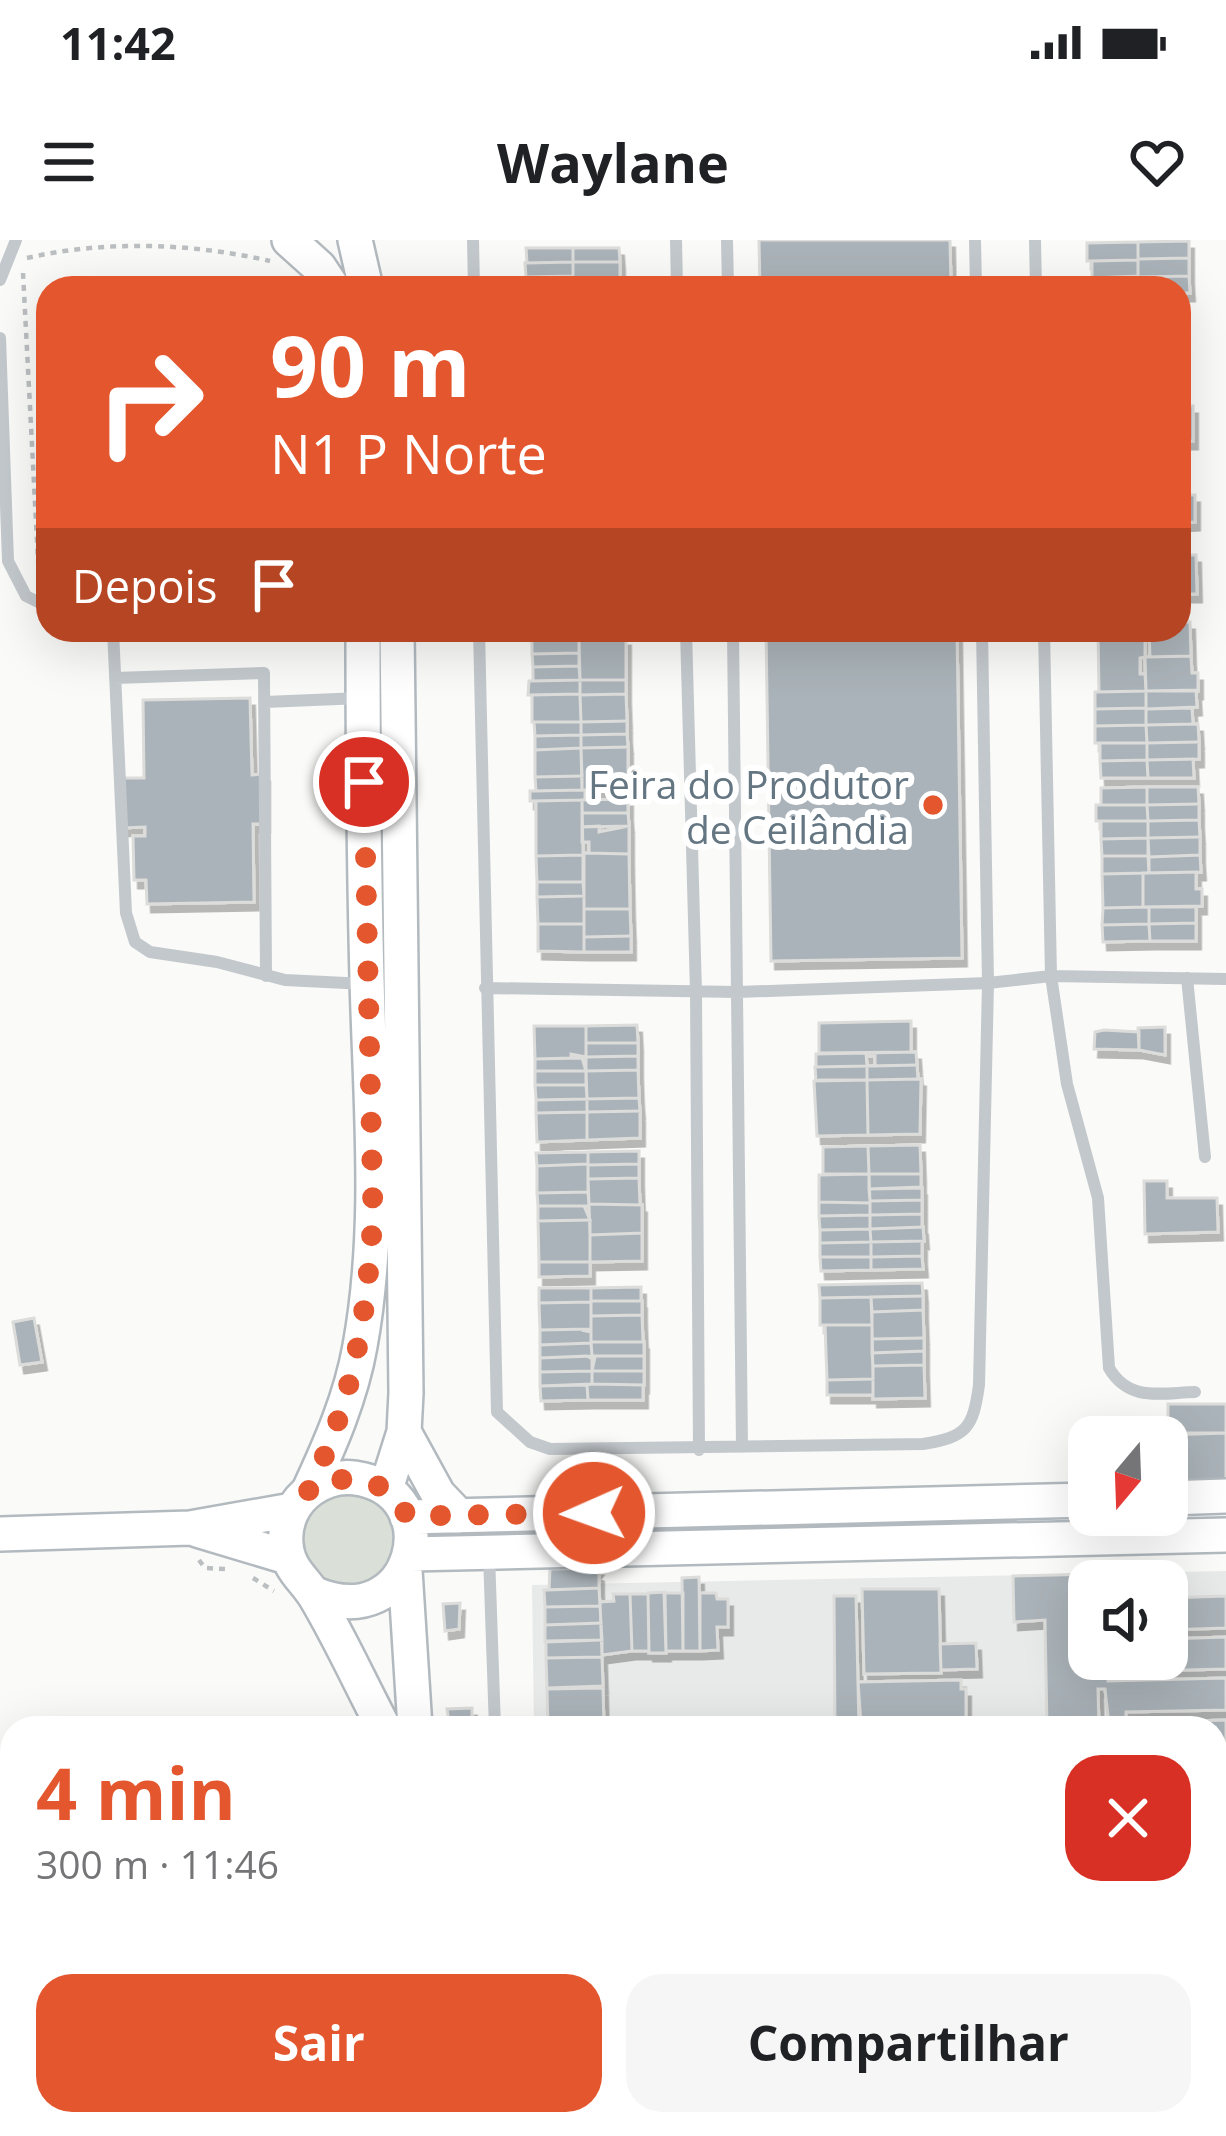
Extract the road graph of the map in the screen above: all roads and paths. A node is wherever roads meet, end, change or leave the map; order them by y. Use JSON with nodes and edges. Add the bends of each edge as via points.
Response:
{"nodes":[{"id":1,"x":16,"y":240,"type":"edge"},
{"id":2,"x":356,"y":240,"type":"edge"},
{"id":3,"x":473,"y":240,"type":"edge"},
{"id":4,"x":676,"y":240,"type":"edge"},
{"id":5,"x":727,"y":240,"type":"edge"},
{"id":6,"x":975,"y":240,"type":"edge"},
{"id":7,"x":1036,"y":240,"type":"edge"},
{"id":8,"x":279,"y":250,"type":"edge"},
{"id":9,"x":325,"y":276,"type":"edge"},
{"id":10,"x":364,"y":276,"type":"edge"},
{"id":11,"x":473,"y":276,"type":"edge"},
{"id":12,"x":677,"y":276,"type":"edge"},
{"id":13,"x":728,"y":276,"type":"edge"},
{"id":14,"x":976,"y":276,"type":"edge"},
{"id":15,"x":1036,"y":276,"type":"edge"},
{"id":16,"x":0,"y":280,"type":"edge"},
{"id":17,"x":0,"y":338,"type":"edge"},
{"id":18,"x":36,"y":519,"type":"edge"},
{"id":19,"x":4,"y":562,"type":"edge"},
{"id":20,"x":36,"y":601,"type":"edge"},
{"id":21,"x":114,"y":642,"type":"edge"},
{"id":22,"x":363,"y":642,"type":"edge"},
{"id":23,"x":397,"y":642,"type":"edge"},
{"id":24,"x":479,"y":642,"type":"edge"},
{"id":25,"x":686,"y":642,"type":"edge"},
{"id":26,"x":733,"y":642,"type":"edge"},
{"id":27,"x":982,"y":642,"type":"edge"},
{"id":28,"x":1044,"y":642,"type":"edge"},
{"id":29,"x":116,"y":678,"type":"junction"},
{"id":30,"x":363,"y":698,"type":"junction"},
{"id":31,"x":265,"y":702,"type":"junction"},
{"id":32,"x":266,"y":976,"type":"junction"},
{"id":33,"x":1051,"y":976,"type":"junction"},
{"id":34,"x":1187,"y":978,"type":"junction"},
{"id":35,"x":1226,"y":979,"type":"edge"},
{"id":36,"x":988,"y":983,"type":"junction"},
{"id":37,"x":367,"y":984,"type":"junction"},
{"id":38,"x":485,"y":988,"type":"junction"},
{"id":39,"x":696,"y":992,"type":"junction"},
{"id":40,"x":738,"y":992,"type":"junction"},
{"id":41,"x":1205,"y":1157,"type":"dead end"},
{"id":42,"x":1195,"y":1392,"type":"dead end"},
{"id":43,"x":404,"y":1432,"type":"junction"},
{"id":44,"x":742,"y":1447,"type":"junction"},
{"id":45,"x":700,"y":1450,"type":"junction"},
{"id":46,"x":386,"y":1489,"type":"junction"},
{"id":47,"x":1226,"y":1496,"type":"edge"},
{"id":48,"x":1188,"y":1497,"type":"edge"},
{"id":49,"x":300,"y":1501,"type":"junction"},
{"id":50,"x":1068,"y":1501,"type":"edge"},
{"id":51,"x":407,"y":1516,"type":"junction"},
{"id":52,"x":459,"y":1516,"type":"junction"},
{"id":53,"x":190,"y":1528,"type":"junction"},
{"id":54,"x":0,"y":1534,"type":"edge"},
{"id":55,"x":1226,"y":1535,"type":"edge"},
{"id":56,"x":489,"y":1550,"type":"junction"},
{"id":57,"x":287,"y":1557,"type":"junction"},
{"id":58,"x":408,"y":1562,"type":"junction"},
{"id":59,"x":297,"y":1593,"type":"junction"},
{"id":60,"x":376,"y":1716,"type":"edge"},
{"id":61,"x":414,"y":1716,"type":"edge"},
{"id":62,"x":494,"y":1716,"type":"edge"}],
"edges":[{"from":1,"to":16,"type":"lane"},
{"from":2,"to":10,"type":"main road"},
{"from":3,"to":11,"type":"lane"},
{"from":4,"to":12,"type":"lane"},
{"from":5,"to":13,"type":"lane"},
{"from":6,"to":14,"type":"lane"},
{"from":7,"to":15,"type":"lane"},
{"from":8,"to":9,"type":"main road"},
{"from":8,"to":18,"type":"path","via":[[142,244],[20,260]]},
{"from":17,"to":19,"type":"lane"},
{"from":19,"to":20,"type":"lane"},
{"from":21,"to":29,"type":"lane"},
{"from":22,"to":30,"type":"main road"},
{"from":23,"to":43,"type":"main road"},
{"from":24,"to":38,"type":"lane"},
{"from":25,"to":39,"type":"lane"},
{"from":26,"to":40,"type":"lane"},
{"from":27,"to":36,"type":"lane"},
{"from":28,"to":33,"type":"lane"},
{"from":29,"to":31,"type":"lane","via":[[264,673]]},
{"from":29,"to":32,"type":"lane","via":[[126,913],[135,942]]},
{"from":30,"to":31,"type":"lane"},
{"from":30,"to":37,"type":"main road"},
{"from":31,"to":32,"type":"lane"},
{"from":32,"to":37,"type":"lane"},
{"from":33,"to":34,"type":"lane"},
{"from":33,"to":36,"type":"lane"},
{"from":33,"to":42,"type":"lane","via":[[1067,1084],[1098,1198],[1109,1368],[1119,1385],[1146,1394]]},
{"from":34,"to":35,"type":"lane"},
{"from":34,"to":41,"type":"lane"},
{"from":36,"to":40,"type":"lane"},
{"from":36,"to":44,"type":"lane","via":[[974,1420],[952,1439],[923,1444]]},
{"from":37,"to":49,"type":"main road","via":[[373,1214],[360,1348],[346,1402]]},
{"from":38,"to":39,"type":"lane"},
{"from":38,"to":45,"type":"lane","via":[[497,1412],[550,1449]]},
{"from":39,"to":40,"type":"lane"},
{"from":39,"to":45,"type":"lane"},
{"from":40,"to":44,"type":"lane"},
{"from":43,"to":46,"type":"main road"},
{"from":43,"to":52,"type":"main road"},
{"from":44,"to":45,"type":"lane"},
{"from":46,"to":49,"type":"main road","via":[[346,1477]]},
{"from":46,"to":51,"type":"main road"},
{"from":47,"to":48,"type":"main road"},
{"from":49,"to":53,"type":"main road"},
{"from":49,"to":57,"type":"main road","via":[[285,1533]]},
{"from":50,"to":52,"type":"main road"},
{"from":51,"to":52,"type":"main road"},
{"from":51,"to":58,"type":"main road"},
{"from":53,"to":54,"type":"main road"},
{"from":53,"to":57,"type":"main road"},
{"from":53,"to":59,"type":"path","via":[[192,1552],[205,1568],[240,1570]]},
{"from":55,"to":56,"type":"main road"},
{"from":56,"to":58,"type":"main road"},
{"from":56,"to":62,"type":"lane"},
{"from":57,"to":59,"type":"main road"},
{"from":58,"to":59,"type":"main road","via":[[392,1587],[354,1604]]},
{"from":58,"to":61,"type":"main road"},
{"from":59,"to":60,"type":"main road"}]}
